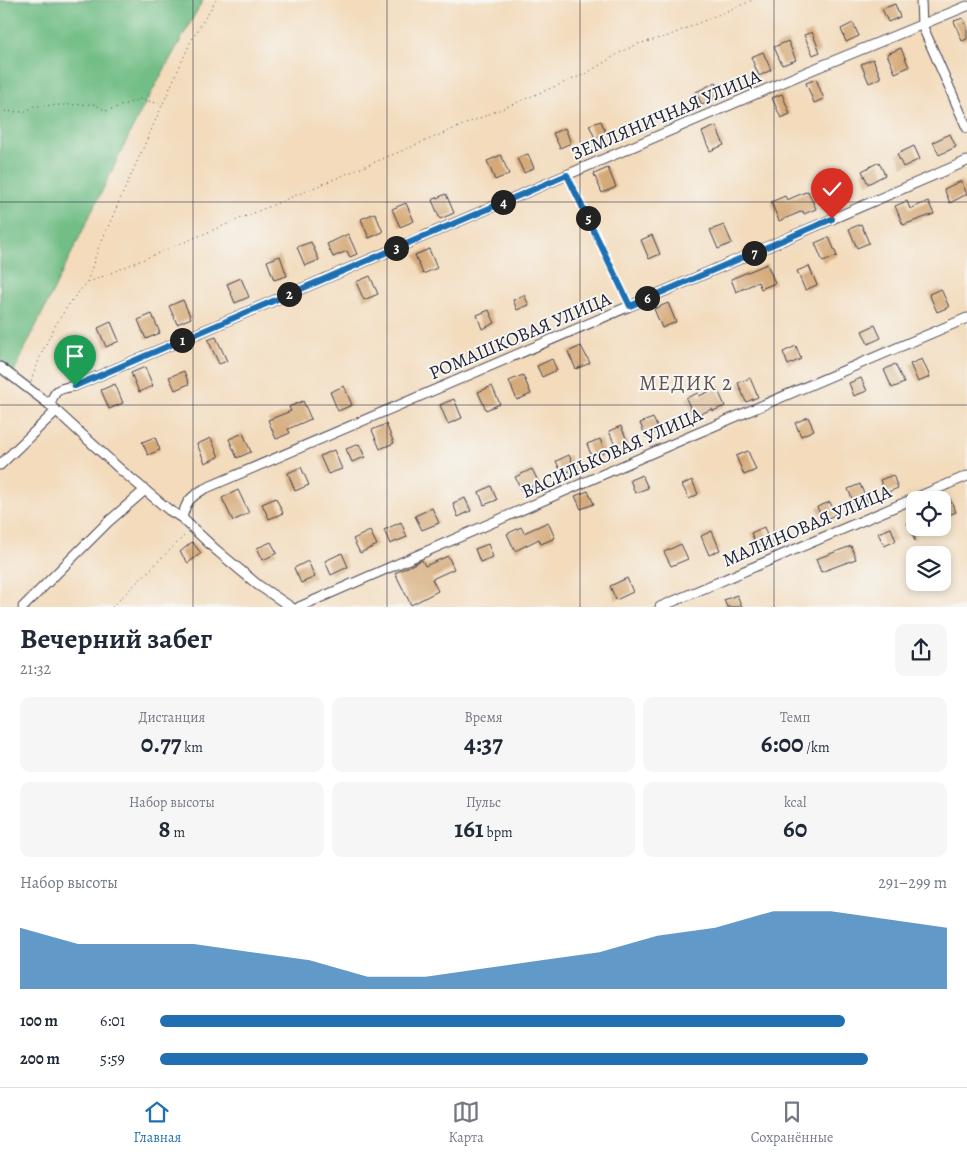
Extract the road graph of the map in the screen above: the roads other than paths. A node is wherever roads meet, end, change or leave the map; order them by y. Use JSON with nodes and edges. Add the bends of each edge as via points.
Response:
{"nodes":[{"id":1,"x":921,"y":0,"type":"edge"},
{"id":2,"x":967,"y":6,"type":"edge"},
{"id":3,"x":922,"y":25,"type":"junction"},
{"id":4,"x":967,"y":128,"type":"edge"},
{"id":5,"x":967,"y":162,"type":"edge"},
{"id":6,"x":567,"y":175,"type":"junction"},
{"id":7,"x":630,"y":306,"type":"junction"},
{"id":8,"x":967,"y":318,"type":"edge"},
{"id":9,"x":0,"y":367,"type":"edge"},
{"id":10,"x":53,"y":408,"type":"junction"},
{"id":11,"x":0,"y":465,"type":"edge"},
{"id":12,"x":967,"y":476,"type":"edge"},
{"id":13,"x":145,"y":490,"type":"junction"},
{"id":14,"x":182,"y":518,"type":"junction"},
{"id":15,"x":23,"y":607,"type":"edge"},
{"id":16,"x":290,"y":607,"type":"edge"},
{"id":17,"x":299,"y":607,"type":"edge"},
{"id":18,"x":660,"y":607,"type":"edge"}],
"edges":[{"from":1,"to":3,"type":"street"},
{"from":2,"to":3,"type":"street","name":"ЗЕМЛЯНИЧНАЯ УЛИЦА"},
{"from":3,"to":4,"type":"street"},
{"from":3,"to":6,"type":"street","name":"ЗЕМЛЯНИЧНАЯ УЛИЦА"},
{"from":5,"to":7,"type":"street","name":"РОМАШКОВАЯ УЛИЦА"},
{"from":6,"to":7,"type":"lane"},
{"from":6,"to":10,"type":"street","name":"ЗЕМЛЯНИЧНАЯ УЛИЦА","via":[[75,386],[59,389],[54,393]]},
{"from":7,"to":14,"type":"street","name":"РОМАШКОВАЯ УЛИЦА","via":[[204,489],[192,496]]},
{"from":8,"to":17,"type":"street","name":"ВАСИЛЬКОВАЯ УЛИЦА"},
{"from":9,"to":10,"type":"street"},
{"from":10,"to":11,"type":"street"},
{"from":10,"to":13,"type":"street"},
{"from":12,"to":18,"type":"street","name":"МАЛИНОВАЯ УЛИЦА"},
{"from":13,"to":14,"type":"street"},
{"from":13,"to":15,"type":"street","via":[[108,522]]},
{"from":14,"to":16,"type":"street","via":[[258,585]]}]}
